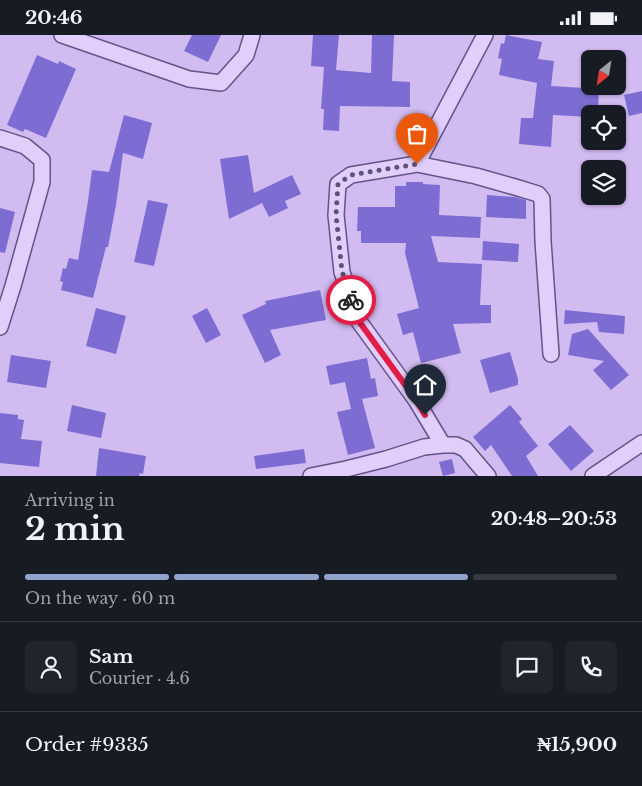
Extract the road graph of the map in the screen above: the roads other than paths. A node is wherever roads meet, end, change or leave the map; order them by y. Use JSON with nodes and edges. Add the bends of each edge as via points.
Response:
{"nodes":[{"id":1,"x":62,"y":35,"type":"edge"},
{"id":2,"x":252,"y":35,"type":"edge"},
{"id":3,"x":485,"y":35,"type":"edge"},
{"id":4,"x":0,"y":138,"type":"edge"},
{"id":5,"x":417,"y":164,"type":"junction"},
{"id":6,"x":0,"y":327,"type":"edge"},
{"id":7,"x":551,"y":354,"type":"dead end"},
{"id":8,"x":642,"y":443,"type":"edge"},
{"id":9,"x":443,"y":445,"type":"junction"},
{"id":10,"x":311,"y":476,"type":"edge"},
{"id":11,"x":488,"y":476,"type":"edge"},
{"id":12,"x":593,"y":476,"type":"edge"}],
"edges":[{"from":1,"to":2,"type":"street","via":[[189,79],[221,83],[246,55]]},
{"from":3,"to":5,"type":"street"},
{"from":4,"to":6,"type":"street","via":[[26,146],[42,160],[42,182]]},
{"from":5,"to":7,"type":"street","via":[[476,176],[538,194],[542,199]]},
{"from":5,"to":9,"type":"street","via":[[351,175],[338,184],[336,215],[342,271],[358,320],[416,400]]},
{"from":8,"to":12,"type":"street"},
{"from":9,"to":10,"type":"street"},
{"from":9,"to":11,"type":"street","via":[[465,449]]}]}
